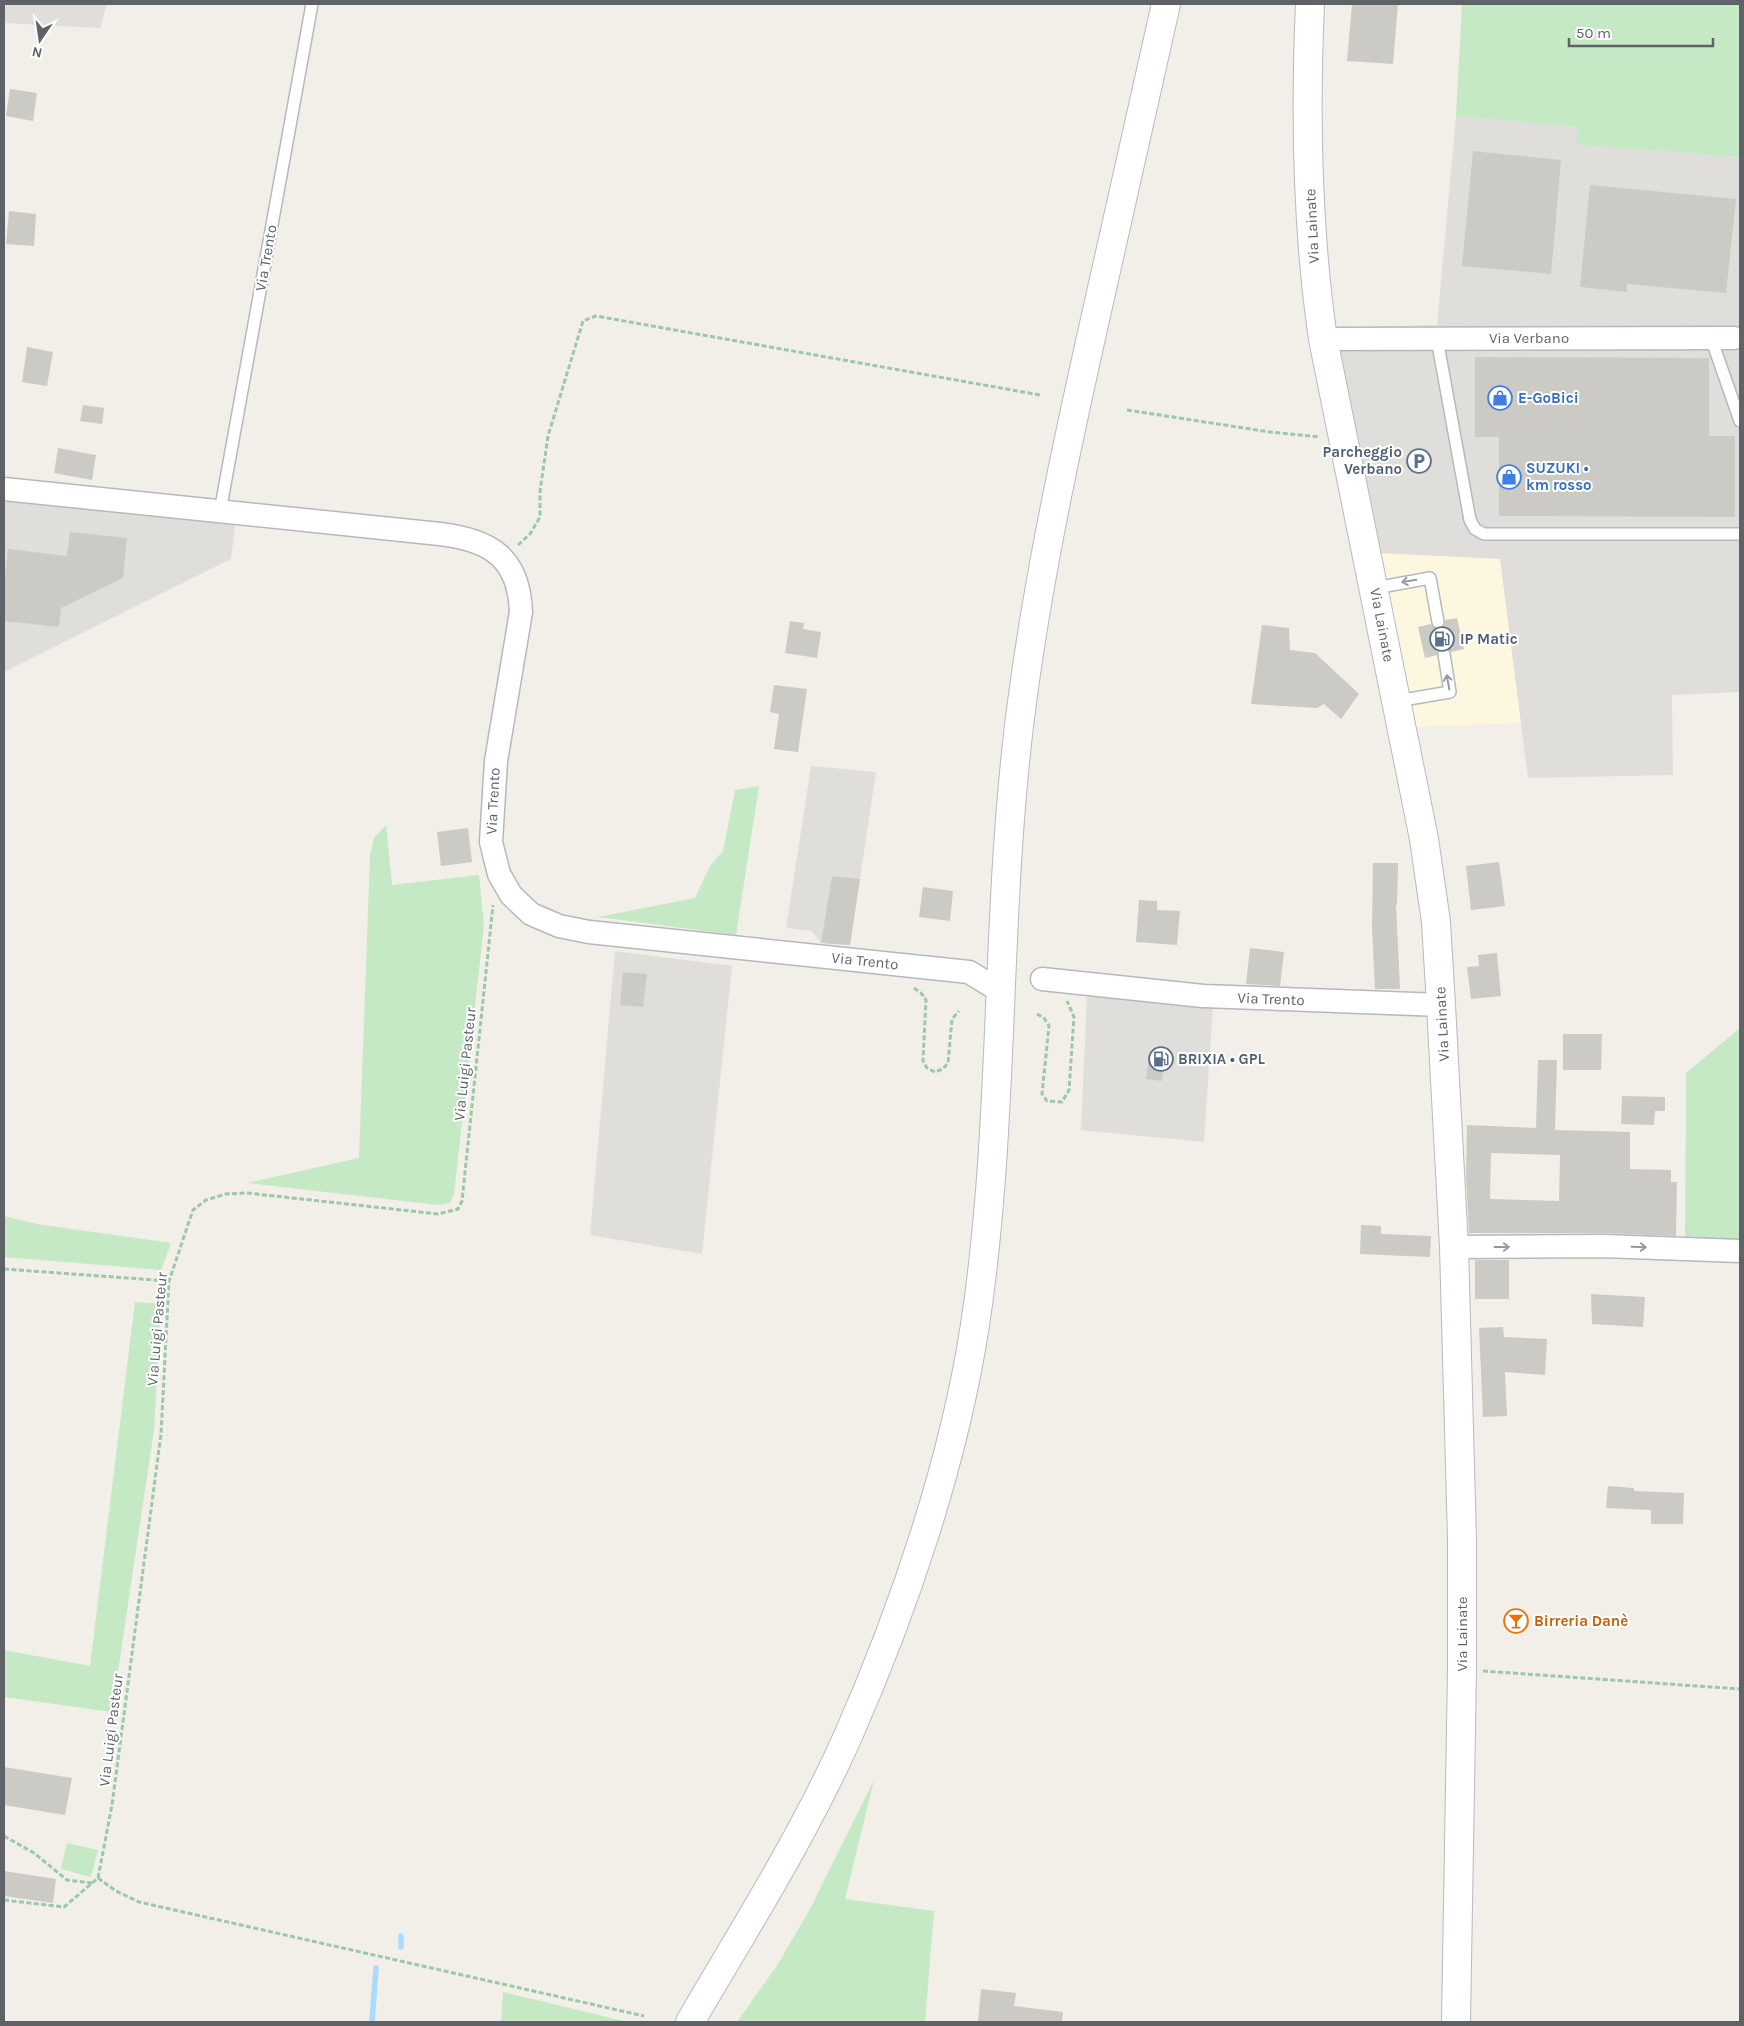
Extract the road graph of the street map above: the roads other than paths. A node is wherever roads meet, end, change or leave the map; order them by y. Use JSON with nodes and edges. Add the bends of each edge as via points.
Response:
{"nodes":[{"id":1,"x":312,"y":4,"type":"edge"},
{"id":2,"x":1166,"y":4,"type":"edge"},
{"id":3,"x":1310,"y":4,"type":"edge"},
{"id":4,"x":1711,"y":338,"type":"junction"},
{"id":5,"x":1734,"y":338,"type":"dead end"},
{"id":6,"x":1323,"y":339,"type":"junction"},
{"id":7,"x":1437,"y":339,"type":"junction"},
{"id":8,"x":1740,"y":421,"type":"edge"},
{"id":9,"x":4,"y":489,"type":"edge"},
{"id":10,"x":220,"y":512,"type":"junction"},
{"id":11,"x":1740,"y":534,"type":"edge"},
{"id":12,"x":1375,"y":588,"type":"junction"},
{"id":13,"x":1438,"y":622,"type":"dead end"},
{"id":14,"x":1444,"y":654,"type":"dead end"},
{"id":15,"x":1397,"y":701,"type":"junction"},
{"id":16,"x":1002,"y":956,"type":"junction"},
{"id":17,"x":969,"y":972,"type":"junction"},
{"id":18,"x":1042,"y":979,"type":"dead end"},
{"id":19,"x":1000,"y":991,"type":"junction"},
{"id":20,"x":1441,"y":1004,"type":"junction"},
{"id":21,"x":1454,"y":1247,"type":"junction"},
{"id":22,"x":1740,"y":1251,"type":"edge"},
{"id":23,"x":690,"y":2022,"type":"edge"},
{"id":24,"x":1456,"y":2022,"type":"edge"}],
"edges":[{"from":1,"to":10,"type":"lane","name":"Via Trento"},
{"from":2,"to":16,"type":"main road","via":[[1077,402],[1031,632],[1018,732]]},
{"from":3,"to":6,"type":"main road","name":"Via Lainate","via":[[1311,233]]},
{"from":4,"to":5,"type":"street","name":"Via Verbano"},
{"from":4,"to":7,"type":"street","name":"Via Verbano"},
{"from":4,"to":8,"type":"lane"},
{"from":6,"to":7,"type":"street","name":"Via Verbano"},
{"from":6,"to":12,"type":"main road","name":"Via Lainate"},
{"from":7,"to":11,"type":"lane","via":[[1470,520],[1484,534]]},
{"from":9,"to":10,"type":"street","name":"Via Trento"},
{"from":10,"to":17,"type":"street","name":"Via Trento","via":[[462,536],[476,540],[512,568],[517,579],[521,612],[496,761],[491,842],[499,874],[511,895],[531,914],[559,926],[589,932]]},
{"from":13,"to":12,"type":"lane","one_way":true,"via":[[1430,578]]},
{"from":12,"to":15,"type":"main road","name":"Via Lainate"},
{"from":15,"to":14,"type":"lane","one_way":true,"via":[[1450,692]]},
{"from":15,"to":20,"type":"main road","name":"Via Lainate","via":[[1436,922]]},
{"from":16,"to":17,"type":"street"},
{"from":16,"to":19,"type":"main road"},
{"from":17,"to":19,"type":"street"},
{"from":18,"to":20,"type":"street","name":"Via Trento","via":[[1213,997]]},
{"from":19,"to":23,"type":"main road","via":[[984,1253],[972,1340],[933,1504],[895,1622],[846,1740],[790,1850]]},
{"from":20,"to":21,"type":"main road","name":"Via Lainate"},
{"from":21,"to":22,"type":"street","one_way":true,"via":[[1603,1246]]},
{"from":21,"to":24,"type":"main road","name":"Via Lainate","via":[[1462,1539]]}]}
